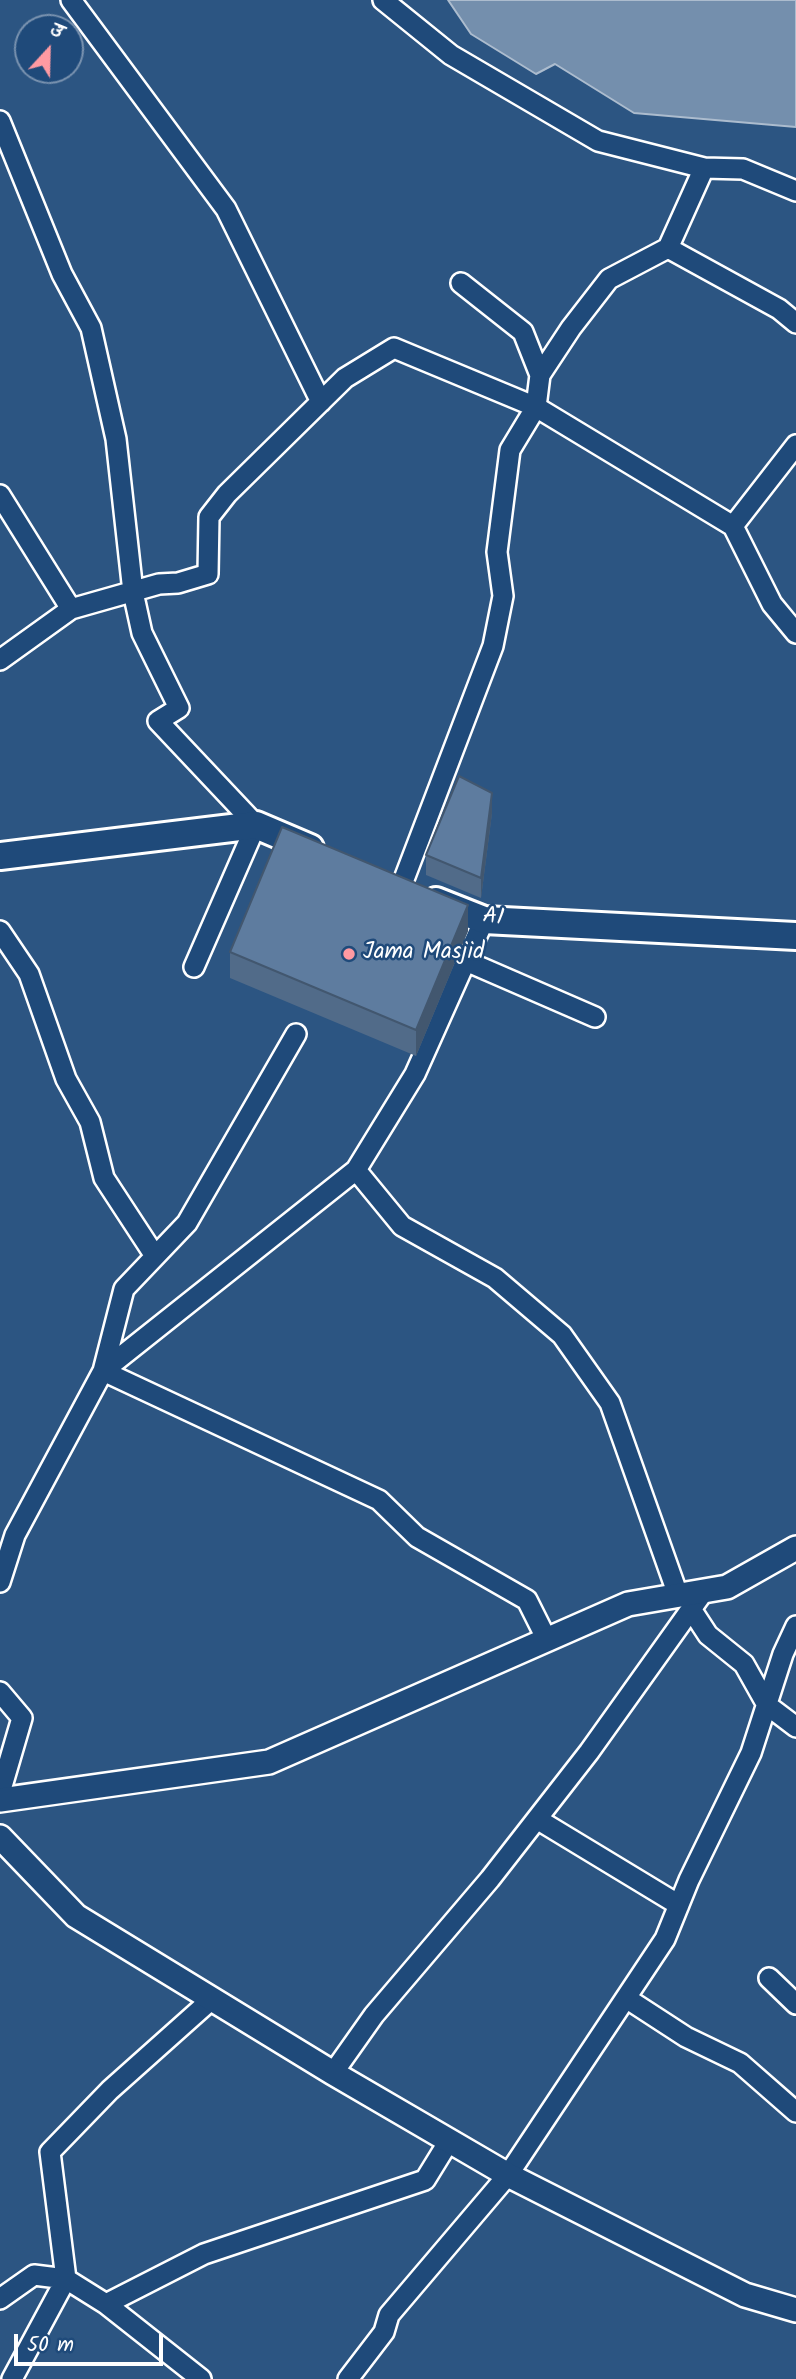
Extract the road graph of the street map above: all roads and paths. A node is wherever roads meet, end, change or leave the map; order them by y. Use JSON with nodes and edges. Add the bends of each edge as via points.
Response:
{"nodes":[{"id":1,"x":71,"y":0,"type":"edge"},
{"id":2,"x":383,"y":0,"type":"edge"},
{"id":3,"x":0,"y":121,"type":"edge"},
{"id":4,"x":704,"y":168,"type":"junction"},
{"id":5,"x":796,"y":191,"type":"edge"},
{"id":6,"x":668,"y":248,"type":"junction"},
{"id":7,"x":461,"y":283,"type":"dead end"},
{"id":8,"x":796,"y":323,"type":"edge"},
{"id":9,"x":540,"y":375,"type":"junction"},
{"id":10,"x":321,"y":402,"type":"junction"},
{"id":11,"x":536,"y":407,"type":"junction"},
{"id":12,"x":796,"y":445,"type":"edge"},
{"id":13,"x":0,"y":495,"type":"edge"},
{"id":14,"x":733,"y":526,"type":"junction"},
{"id":15,"x":133,"y":592,"type":"junction"},
{"id":16,"x":71,"y":609,"type":"junction"},
{"id":17,"x":796,"y":633,"type":"edge"},
{"id":18,"x":0,"y":660,"type":"edge"},
{"id":19,"x":256,"y":825,"type":"junction"},
{"id":20,"x":0,"y":856,"type":"edge"},
{"id":21,"x":328,"y":856,"type":"edge"},
{"id":22,"x":376,"y":876,"type":"edge"},
{"id":23,"x":401,"y":887,"type":"junction"},
{"id":24,"x":484,"y":920,"type":"junction"},
{"id":25,"x":0,"y":931,"type":"edge"},
{"id":26,"x":796,"y":936,"type":"edge"},
{"id":27,"x":466,"y":961,"type":"junction"},
{"id":28,"x":194,"y":967,"type":"dead end"},
{"id":29,"x":595,"y":1017,"type":"dead end"},
{"id":30,"x":296,"y":1034,"type":"dead end"},
{"id":31,"x":356,"y":1170,"type":"junction"},
{"id":32,"x":155,"y":1256,"type":"junction"},
{"id":33,"x":103,"y":1371,"type":"junction"},
{"id":34,"x":796,"y":1548,"type":"edge"},
{"id":35,"x":0,"y":1582,"type":"edge"},
{"id":36,"x":691,"y":1599,"type":"junction"},
{"id":37,"x":796,"y":1626,"type":"edge"},
{"id":38,"x":547,"y":1640,"type":"junction"},
{"id":39,"x":0,"y":1692,"type":"edge"},
{"id":40,"x":767,"y":1705,"type":"junction"},
{"id":41,"x":796,"y":1727,"type":"edge"},
{"id":42,"x":0,"y":1793,"type":"edge"},
{"id":43,"x":0,"y":1800,"type":"edge"},
{"id":44,"x":537,"y":1819,"type":"junction"},
{"id":45,"x":0,"y":1837,"type":"edge"},
{"id":46,"x":679,"y":1905,"type":"junction"},
{"id":47,"x":769,"y":1978,"type":"dead end"},
{"id":48,"x":626,"y":1998,"type":"junction"},
{"id":49,"x":212,"y":1999,"type":"junction"},
{"id":50,"x":796,"y":2004,"type":"edge"},
{"id":51,"x":333,"y":2073,"type":"junction"},
{"id":52,"x":796,"y":2112,"type":"edge"},
{"id":53,"x":450,"y":2141,"type":"junction"},
{"id":54,"x":508,"y":2175,"type":"junction"},
{"id":55,"x":66,"y":2279,"type":"junction"},
{"id":56,"x":0,"y":2299,"type":"edge"},
{"id":57,"x":106,"y":2304,"type":"junction"},
{"id":58,"x":796,"y":2310,"type":"edge"},
{"id":59,"x":12,"y":2379,"type":"edge"},
{"id":60,"x":201,"y":2379,"type":"edge"},
{"id":61,"x":348,"y":2379,"type":"edge"}],
"edges":[{"from":1,"to":10,"type":"street","via":[[226,209]]},
{"from":2,"to":4,"type":"street","via":[[451,55],[598,141]]},
{"from":3,"to":15,"type":"street","via":[[62,274],[91,328],[116,439]]},
{"from":4,"to":5,"type":"street","via":[[743,169]]},
{"from":4,"to":6,"type":"street"},
{"from":6,"to":8,"type":"street"},
{"from":6,"to":9,"type":"street","via":[[609,279]]},
{"from":7,"to":9,"type":"street","via":[[523,332]]},
{"from":9,"to":11,"type":"street"},
{"from":10,"to":11,"type":"street","via":[[345,378],[394,348]]},
{"from":10,"to":15,"type":"street","via":[[209,517],[208,574]]},
{"from":11,"to":14,"type":"street"},
{"from":11,"to":23,"type":"street","via":[[510,450],[497,552],[503,596],[493,646]]},
{"from":12,"to":14,"type":"street"},
{"from":13,"to":16,"type":"street"},
{"from":14,"to":17,"type":"street","via":[[772,604]]},
{"from":15,"to":16,"type":"street"},
{"from":15,"to":19,"type":"street","via":[[142,633],[179,708],[158,721]]},
{"from":16,"to":18,"type":"street"},
{"from":19,"to":20,"type":"main road"},
{"from":19,"to":21,"type":"main road"},
{"from":19,"to":28,"type":"street"},
{"from":22,"to":23,"type":"main road","name":"A1"},
{"from":23,"to":24,"type":"main road","name":"A1"},
{"from":24,"to":26,"type":"main road","name":"A1"},
{"from":24,"to":27,"type":"street"},
{"from":25,"to":32,"type":"street","via":[[29,974],[66,1079],[90,1122],[104,1178]]},
{"from":27,"to":29,"type":"street"},
{"from":27,"to":31,"type":"street","via":[[415,1074]]},
{"from":30,"to":32,"type":"street","via":[[187,1223]]},
{"from":31,"to":33,"type":"street"},
{"from":31,"to":36,"type":"street","via":[[402,1226],[495,1278],[562,1335],[610,1403]]},
{"from":32,"to":33,"type":"street","via":[[124,1289]]},
{"from":33,"to":35,"type":"street","via":[[15,1535]]},
{"from":33,"to":38,"type":"street","via":[[379,1500],[417,1537],[527,1601]]},
{"from":34,"to":36,"type":"street","via":[[727,1587]]},
{"from":36,"to":38,"type":"street","via":[[628,1604]]},
{"from":36,"to":40,"type":"street","via":[[708,1635],[744,1664]]},
{"from":36,"to":44,"type":"street"},
{"from":37,"to":40,"type":"street"},
{"from":38,"to":43,"type":"street","via":[[269,1762]]},
{"from":39,"to":42,"type":"street","via":[[22,1718]]},
{"from":40,"to":41,"type":"street"},
{"from":40,"to":46,"type":"street","via":[[751,1753]]},
{"from":44,"to":46,"type":"street"},
{"from":44,"to":51,"type":"street","via":[[374,2015]]},
{"from":45,"to":49,"type":"street","via":[[76,1916]]},
{"from":46,"to":48,"type":"street","via":[[665,1939]]},
{"from":47,"to":50,"type":"street"},
{"from":48,"to":52,"type":"street","via":[[686,2038],[740,2063]]},
{"from":48,"to":54,"type":"street"},
{"from":49,"to":51,"type":"street"},
{"from":49,"to":55,"type":"street","via":[[110,2090],[50,2152]]},
{"from":51,"to":53,"type":"street"},
{"from":53,"to":54,"type":"street"},
{"from":53,"to":57,"type":"street","via":[[425,2180],[204,2254]]},
{"from":54,"to":58,"type":"street","via":[[745,2295]]},
{"from":54,"to":61,"type":"street","via":[[389,2315],[384,2332]]},
{"from":55,"to":56,"type":"street","via":[[34,2275]]},
{"from":55,"to":57,"type":"street"},
{"from":55,"to":59,"type":"street"},
{"from":57,"to":60,"type":"street"}]}
